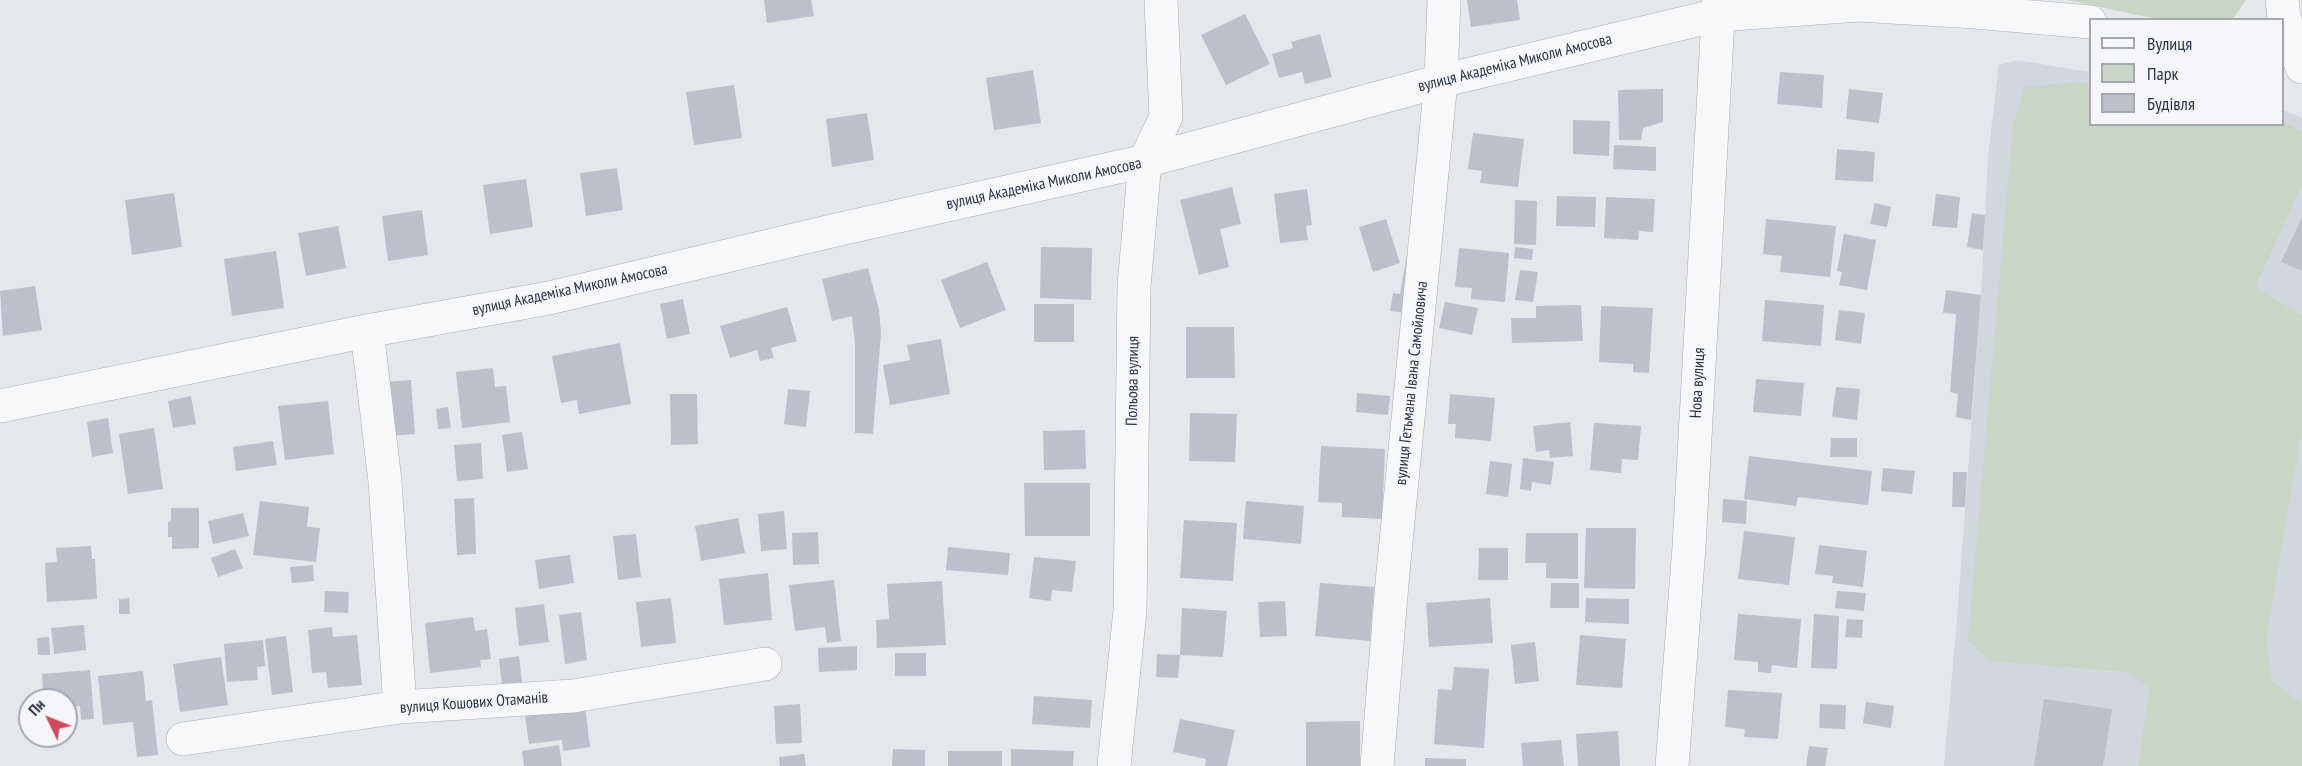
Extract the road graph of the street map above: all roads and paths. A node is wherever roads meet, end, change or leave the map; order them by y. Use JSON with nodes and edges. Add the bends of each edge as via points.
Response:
{"nodes":[{"id":1,"x":1161,"y":0,"type":"edge"},
{"id":2,"x":1444,"y":0,"type":"edge"},
{"id":3,"x":2282,"y":0,"type":"edge"},
{"id":4,"x":1976,"y":6,"type":"edge"},
{"id":5,"x":1718,"y":7,"type":"edge"},
{"id":6,"x":2089,"y":22,"type":"edge"},
{"id":7,"x":2284,"y":66,"type":"edge"},
{"id":8,"x":2302,"y":67,"type":"edge"},
{"id":9,"x":2302,"y":72,"type":"edge"},
{"id":10,"x":1441,"y":81,"type":"junction"},
{"id":11,"x":1145,"y":162,"type":"junction"},
{"id":12,"x":367,"y":330,"type":"junction"},
{"id":13,"x":0,"y":406,"type":"edge"},
{"id":14,"x":765,"y":664,"type":"dead end"},
{"id":15,"x":400,"y":707,"type":"junction"},
{"id":16,"x":183,"y":739,"type":"dead end"},
{"id":17,"x":1114,"y":766,"type":"edge"},
{"id":18,"x":1377,"y":766,"type":"edge"},
{"id":19,"x":1672,"y":766,"type":"edge"}],
"edges":[{"from":1,"to":11,"type":"street","name":"Польова вулиця","via":[[1166,117]]},
{"from":2,"to":10,"type":"street","name":"вулиця Гетьмана Івана Самойловича"},
{"from":3,"to":8,"type":"street","via":[[2284,18]]},
{"from":4,"to":5,"type":"street","name":"вулиця Академіка Миколи Амосова"},
{"from":4,"to":6,"type":"street","name":"вулиця Академіка Миколи Амосова"},
{"from":5,"to":10,"type":"street","name":"вулиця Академіка Миколи Амосова"},
{"from":5,"to":19,"type":"street","name":"Нова вулиця"},
{"from":7,"to":9,"type":"street"},
{"from":10,"to":11,"type":"street","name":"вулиця Академіка Миколи Амосова"},
{"from":10,"to":18,"type":"street","name":"вулиця Гетьмана Івана Самойловича"},
{"from":11,"to":12,"type":"street","name":"вулиця Академіка Миколи Амосова","via":[[549,298]]},
{"from":11,"to":17,"type":"street","name":"Польова вулиця","via":[[1134,286],[1130,611]]},
{"from":12,"to":13,"type":"street","name":"вулиця Академіка Миколи Амосова"},
{"from":12,"to":15,"type":"street","via":[[385,481]]},
{"from":14,"to":15,"type":"street","name":"вулиця Кошових Отаманів","via":[[573,696]]},
{"from":15,"to":16,"type":"street","name":"вулиця Кошових Отаманів"}]}
